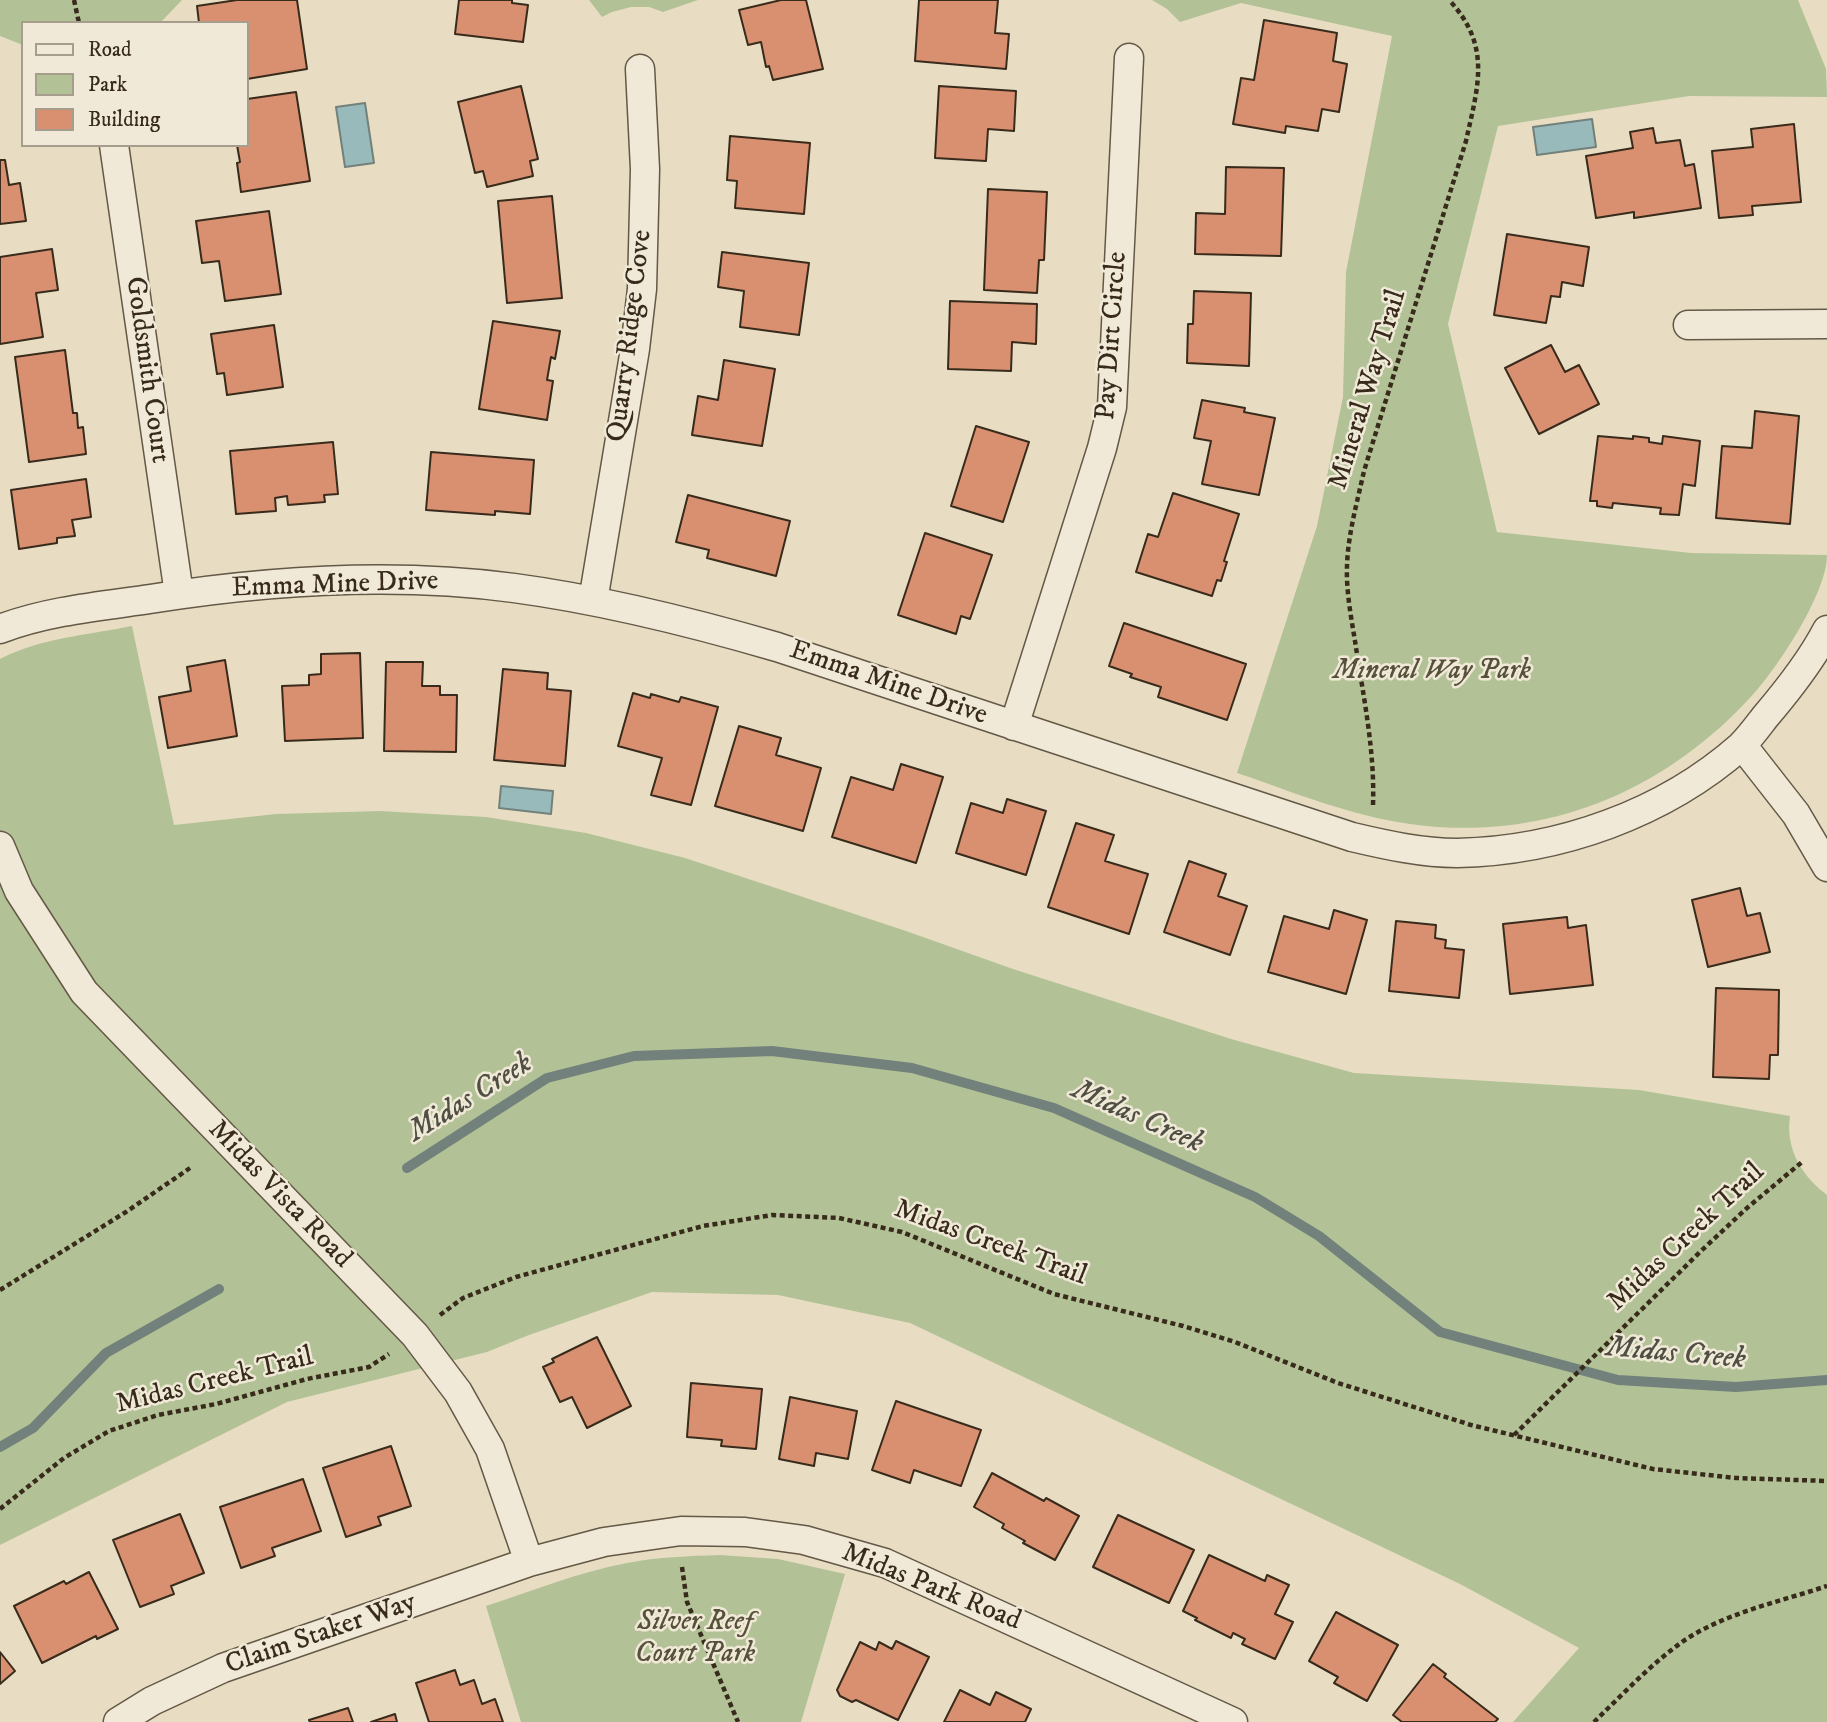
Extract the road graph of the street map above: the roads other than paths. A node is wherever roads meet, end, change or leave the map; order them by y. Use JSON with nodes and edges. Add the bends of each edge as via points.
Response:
{"nodes":[{"id":1,"x":1129,"y":58,"type":"dead end"},
{"id":2,"x":640,"y":69,"type":"dead end"},
{"id":3,"x":114,"y":147,"type":"edge"},
{"id":4,"x":1827,"y":324,"type":"edge"},
{"id":5,"x":1688,"y":325,"type":"dead end"},
{"id":6,"x":178,"y":594,"type":"junction"},
{"id":7,"x":593,"y":601,"type":"junction"},
{"id":8,"x":0,"y":629,"type":"edge"},
{"id":9,"x":1827,"y":630,"type":"edge"},
{"id":10,"x":1014,"y":726,"type":"junction"},
{"id":11,"x":1742,"y":745,"type":"junction"},
{"id":12,"x":0,"y":846,"type":"edge"},
{"id":13,"x":1827,"y":867,"type":"edge"},
{"id":14,"x":529,"y":1562,"type":"junction"},
{"id":15,"x":118,"y":1722,"type":"edge"},
{"id":16,"x":1233,"y":1722,"type":"edge"}],
"edges":[{"from":1,"to":10,"type":"street","name":"Pay Dirt Circle","via":[[1112,407]]},
{"from":2,"to":7,"type":"street","name":"Quarry Ridge Cove","via":[[645,169],[642,289]]},
{"from":3,"to":6,"type":"street","name":"Goldsmith Court"},
{"from":4,"to":5,"type":"street"},
{"from":6,"to":7,"type":"street","name":"Emma Mine Drive","via":[[264,584],[433,581]]},
{"from":6,"to":8,"type":"street","name":"Emma Mine Drive"},
{"from":7,"to":10,"type":"street","name":"Emma Mine Drive","via":[[777,647]]},
{"from":9,"to":11,"type":"street","name":"Emma Mine Drive","via":[[1787,691]]},
{"from":10,"to":11,"type":"street","name":"Emma Mine Drive","via":[[1352,837],[1454,853],[1507,850],[1566,839],[1625,818],[1687,786]]},
{"from":11,"to":13,"type":"street","via":[[1796,814]]},
{"from":12,"to":14,"type":"street","name":"Midas Vista Road","via":[[19,891],[84,992],[415,1335],[458,1392],[490,1449]]},
{"from":14,"to":15,"type":"street","name":"Claim Staker Way","via":[[223,1668],[152,1700]]},
{"from":14,"to":16,"type":"street","name":"Midas Park Road","via":[[604,1542],[681,1531],[804,1539],[885,1563]]}]}
